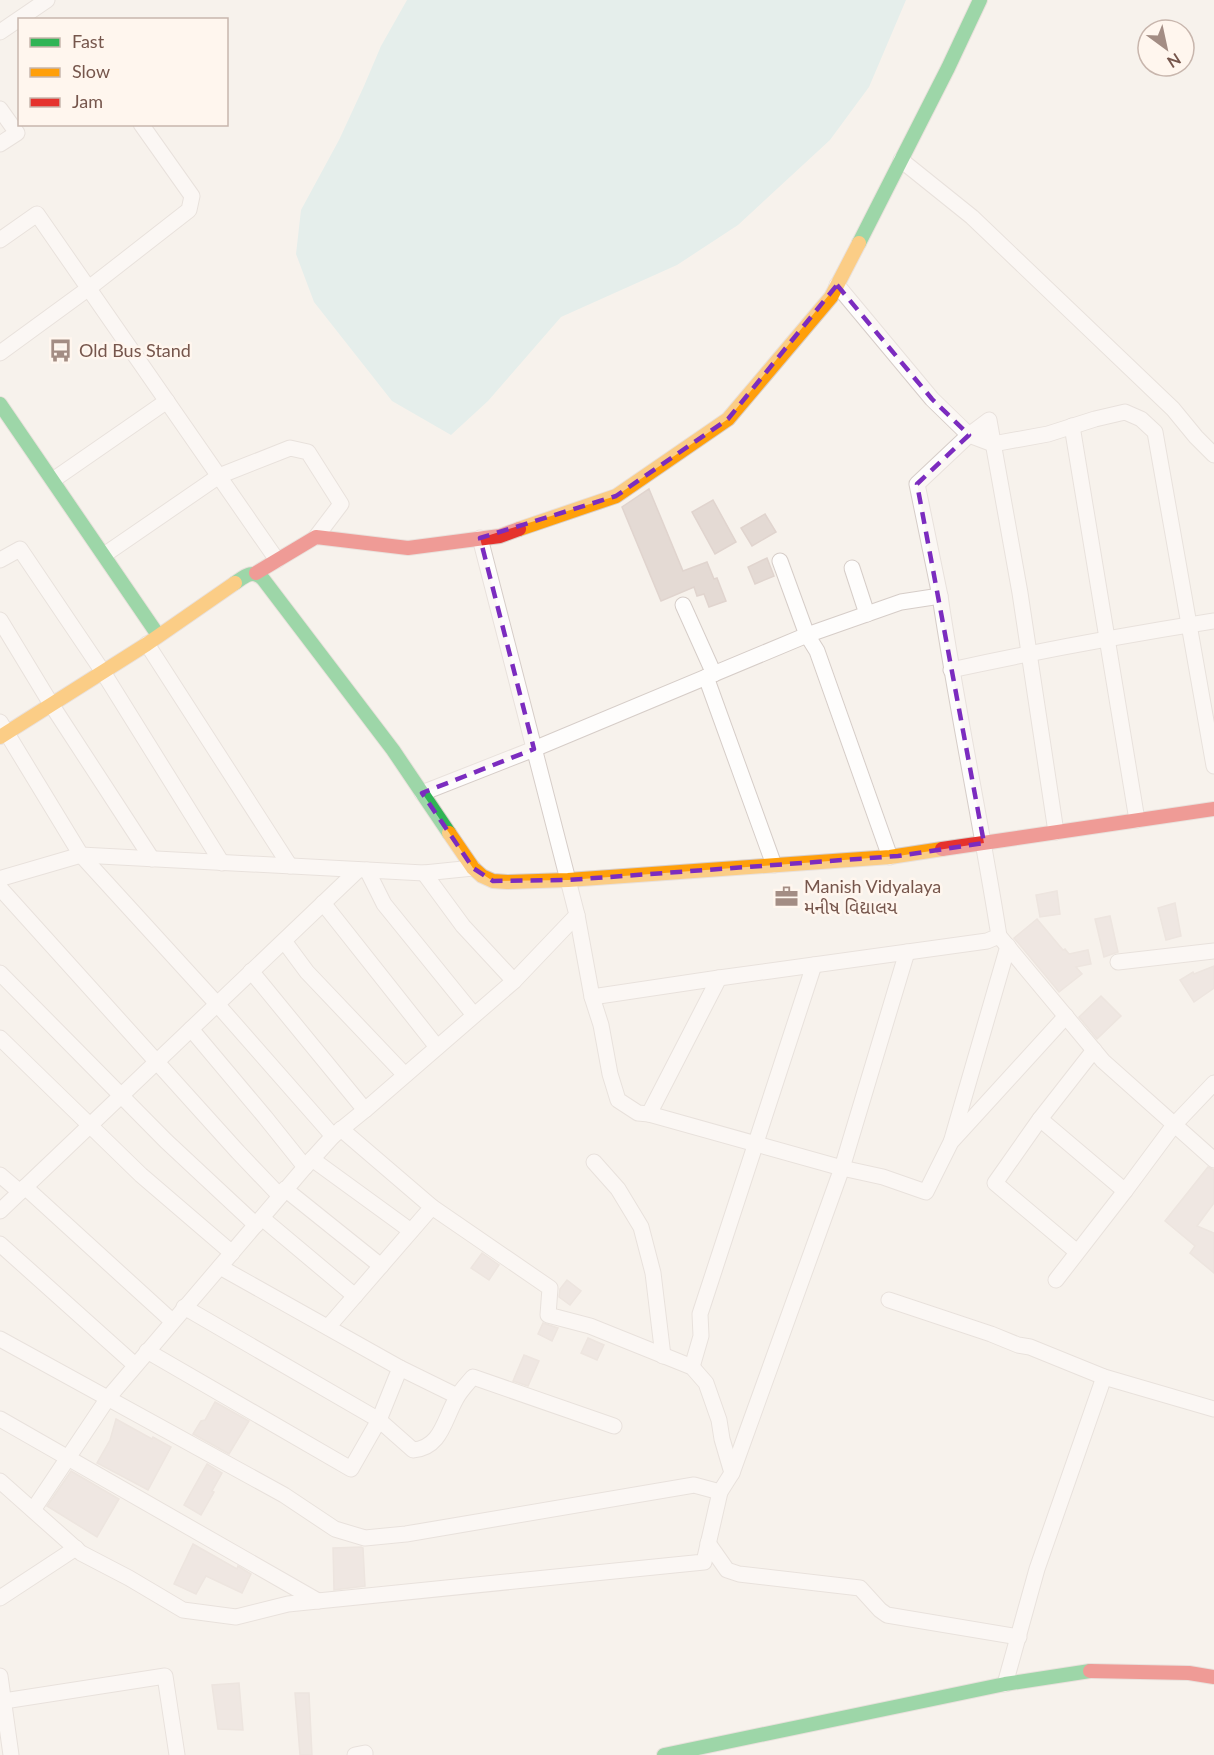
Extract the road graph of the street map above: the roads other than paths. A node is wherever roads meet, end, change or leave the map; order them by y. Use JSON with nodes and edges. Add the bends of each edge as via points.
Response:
{"nodes":[{"id":1,"x":47,"y":0,"type":"edge"},
{"id":2,"x":980,"y":0,"type":"edge"},
{"id":3,"x":21,"y":18,"type":"edge"},
{"id":4,"x":18,"y":20,"type":"edge"},
{"id":5,"x":0,"y":32,"type":"edge"},
{"id":6,"x":0,"y":109,"type":"edge"},
{"id":7,"x":18,"y":125,"type":"edge"},
{"id":8,"x":142,"y":126,"type":"edge"},
{"id":9,"x":23,"y":129,"type":"edge"},
{"id":10,"x":0,"y":144,"type":"edge"},
{"id":11,"x":901,"y":160,"type":"junction"},
{"id":12,"x":0,"y":240,"type":"edge"},
{"id":13,"x":837,"y":285,"type":"junction"},
{"id":14,"x":89,"y":288,"type":"junction"},
{"id":15,"x":0,"y":353,"type":"edge"},
{"id":16,"x":167,"y":401,"type":"junction"},
{"id":17,"x":0,"y":404,"type":"edge"},
{"id":18,"x":1072,"y":426,"type":"junction"},
{"id":19,"x":969,"y":435,"type":"junction"},
{"id":20,"x":993,"y":444,"type":"junction"},
{"id":21,"x":1214,"y":455,"type":"edge"},
{"id":22,"x":219,"y":476,"type":"junction"},
{"id":23,"x":53,"y":480,"type":"junction"},
{"id":24,"x":316,"y":537,"type":"junction"},
{"id":25,"x":480,"y":538,"type":"junction"},
{"id":26,"x":104,"y":555,"type":"junction"},
{"id":27,"x":0,"y":560,"type":"edge"},
{"id":28,"x":277,"y":560,"type":"junction"},
{"id":29,"x":780,"y":561,"type":"dead end"},
{"id":30,"x":852,"y":568,"type":"dead end"},
{"id":31,"x":256,"y":573,"type":"junction"},
{"id":32,"x":940,"y":596,"type":"junction"},
{"id":33,"x":683,"y":605,"type":"dead end"},
{"id":34,"x":867,"y":614,"type":"junction"},
{"id":35,"x":0,"y":620,"type":"edge"},
{"id":36,"x":1214,"y":621,"type":"edge"},
{"id":37,"x":1190,"y":625,"type":"junction"},
{"id":38,"x":807,"y":635,"type":"junction"},
{"id":39,"x":1107,"y":638,"type":"junction"},
{"id":40,"x":153,"y":639,"type":"junction"},
{"id":41,"x":1029,"y":653,"type":"junction"},
{"id":42,"x":951,"y":670,"type":"junction"},
{"id":43,"x":103,"y":672,"type":"junction"},
{"id":44,"x":710,"y":675,"type":"junction"},
{"id":45,"x":51,"y":704,"type":"junction"},
{"id":46,"x":2,"y":730,"type":"edge"},
{"id":47,"x":534,"y":749,"type":"junction"},
{"id":48,"x":1214,"y":766,"type":"edge"},
{"id":49,"x":422,"y":793,"type":"junction"},
{"id":50,"x":1214,"y":808,"type":"edge"},
{"id":51,"x":1137,"y":820,"type":"junction"},
{"id":52,"x":1056,"y":832,"type":"junction"},
{"id":53,"x":984,"y":843,"type":"junction"},
{"id":54,"x":81,"y":855,"type":"junction"},
{"id":55,"x":890,"y":857,"type":"junction"},
{"id":56,"x":152,"y":859,"type":"junction"},
{"id":57,"x":222,"y":862,"type":"junction"},
{"id":58,"x":774,"y":865,"type":"junction"},
{"id":59,"x":290,"y":866,"type":"junction"},
{"id":60,"x":473,"y":868,"type":"junction"},
{"id":61,"x":363,"y":870,"type":"junction"},
{"id":62,"x":424,"y":873,"type":"junction"},
{"id":63,"x":568,"y":880,"type":"junction"},
{"id":64,"x":0,"y":881,"type":"edge"},
{"id":65,"x":0,"y":888,"type":"edge"},
{"id":66,"x":323,"y":903,"type":"junction"},
{"id":67,"x":577,"y":915,"type":"junction"},
{"id":68,"x":284,"y":940,"type":"junction"},
{"id":69,"x":1004,"y":941,"type":"junction"},
{"id":70,"x":1214,"y":951,"type":"edge"},
{"id":71,"x":907,"y":952,"type":"junction"},
{"id":72,"x":1118,"y":962,"type":"dead end"},
{"id":73,"x":814,"y":965,"type":"junction"},
{"id":74,"x":251,"y":971,"type":"junction"},
{"id":75,"x":0,"y":973,"type":"edge"},
{"id":76,"x":718,"y":978,"type":"junction"},
{"id":77,"x":514,"y":981,"type":"junction"},
{"id":78,"x":592,"y":997,"type":"junction"},
{"id":79,"x":217,"y":1004,"type":"junction"},
{"id":80,"x":474,"y":1015,"type":"junction"},
{"id":81,"x":1066,"y":1016,"type":"junction"},
{"id":82,"x":191,"y":1029,"type":"junction"},
{"id":83,"x":0,"y":1038,"type":"edge"},
{"id":84,"x":437,"y":1047,"type":"junction"},
{"id":85,"x":1094,"y":1050,"type":"junction"},
{"id":86,"x":157,"y":1061,"type":"junction"},
{"id":87,"x":405,"y":1075,"type":"junction"},
{"id":88,"x":1214,"y":1083,"type":"edge"},
{"id":89,"x":121,"y":1096,"type":"junction"},
{"id":90,"x":365,"y":1110,"type":"junction"},
{"id":91,"x":649,"y":1114,"type":"junction"},
{"id":92,"x":1040,"y":1119,"type":"junction"},
{"id":93,"x":91,"y":1125,"type":"junction"},
{"id":94,"x":1174,"y":1125,"type":"junction"},
{"id":95,"x":337,"y":1132,"type":"junction"},
{"id":96,"x":951,"y":1142,"type":"junction"},
{"id":97,"x":755,"y":1144,"type":"junction"},
{"id":98,"x":1214,"y":1160,"type":"edge"},
{"id":99,"x":594,"y":1162,"type":"dead end"},
{"id":100,"x":308,"y":1163,"type":"junction"},
{"id":101,"x":842,"y":1168,"type":"junction"},
{"id":102,"x":0,"y":1175,"type":"edge"},
{"id":103,"x":22,"y":1190,"type":"junction"},
{"id":104,"x":1125,"y":1191,"type":"junction"},
{"id":105,"x":283,"y":1193,"type":"junction"},
{"id":106,"x":432,"y":1207,"type":"junction"},
{"id":107,"x":0,"y":1211,"type":"edge"},
{"id":108,"x":259,"y":1221,"type":"junction"},
{"id":109,"x":411,"y":1231,"type":"junction"},
{"id":110,"x":0,"y":1244,"type":"edge"},
{"id":111,"x":1077,"y":1252,"type":"junction"},
{"id":112,"x":232,"y":1253,"type":"junction"},
{"id":113,"x":381,"y":1266,"type":"junction"},
{"id":114,"x":220,"y":1267,"type":"junction"},
{"id":115,"x":1056,"y":1280,"type":"dead end"},
{"id":116,"x":355,"y":1296,"type":"junction"},
{"id":117,"x":889,"y":1300,"type":"dead end"},
{"id":118,"x":184,"y":1307,"type":"junction"},
{"id":119,"x":172,"y":1321,"type":"junction"},
{"id":120,"x":328,"y":1327,"type":"junction"},
{"id":121,"x":0,"y":1339,"type":"edge"},
{"id":122,"x":147,"y":1352,"type":"junction"},
{"id":123,"x":663,"y":1356,"type":"junction"},
{"id":124,"x":135,"y":1365,"type":"junction"},
{"id":125,"x":692,"y":1367,"type":"junction"},
{"id":126,"x":400,"y":1368,"type":"junction"},
{"id":127,"x":1104,"y":1377,"type":"junction"},
{"id":128,"x":457,"y":1396,"type":"junction"},
{"id":129,"x":108,"y":1398,"type":"junction"},
{"id":130,"x":1214,"y":1408,"type":"edge"},
{"id":131,"x":0,"y":1419,"type":"edge"},
{"id":132,"x":379,"y":1420,"type":"junction"},
{"id":133,"x":614,"y":1426,"type":"dead end"},
{"id":134,"x":67,"y":1457,"type":"junction"},
{"id":135,"x":732,"y":1473,"type":"junction"},
{"id":136,"x":0,"y":1481,"type":"edge"},
{"id":137,"x":720,"y":1492,"type":"junction"},
{"id":138,"x":33,"y":1510,"type":"junction"},
{"id":139,"x":708,"y":1544,"type":"junction"},
{"id":140,"x":76,"y":1548,"type":"junction"},
{"id":141,"x":0,"y":1598,"type":"edge"},
{"id":142,"x":318,"y":1601,"type":"junction"},
{"id":143,"x":1019,"y":1637,"type":"junction"},
{"id":144,"x":0,"y":1676,"type":"edge"},
{"id":145,"x":1214,"y":1677,"type":"edge"},
{"id":146,"x":1005,"y":1684,"type":"junction"},
{"id":147,"x":4,"y":1701,"type":"junction"},
{"id":148,"x":11,"y":1755,"type":"edge"},
{"id":149,"x":177,"y":1755,"type":"edge"},
{"id":150,"x":354,"y":1755,"type":"edge"},
{"id":151,"x":365,"y":1755,"type":"edge"},
{"id":152,"x":664,"y":1755,"type":"edge"}],
"edges":[{"from":1,"to":3,"type":"street"},
{"from":2,"to":11,"type":"main road"},
{"from":4,"to":5,"type":"street"},
{"from":6,"to":7,"type":"street"},
{"from":8,"to":14,"type":"street","via":[[192,196],[189,210]]},
{"from":9,"to":10,"type":"street"},
{"from":11,"to":13,"type":"main road"},
{"from":11,"to":21,"type":"street","via":[[972,217],[1173,409]]},
{"from":12,"to":14,"type":"street","via":[[37,214]]},
{"from":13,"to":19,"type":"street","via":[[932,399]]},
{"from":13,"to":25,"type":"main road","via":[[728,418],[616,496],[500,536]]},
{"from":14,"to":15,"type":"street"},
{"from":14,"to":16,"type":"street"},
{"from":16,"to":22,"type":"street"},
{"from":16,"to":23,"type":"street"},
{"from":17,"to":23,"type":"main road"},
{"from":18,"to":20,"type":"street"},
{"from":18,"to":37,"type":"street","via":[[1125,412],[1141,419],[1155,432]]},
{"from":18,"to":39,"type":"street"},
{"from":19,"to":20,"type":"street","via":[[989,420]]},
{"from":19,"to":32,"type":"street","via":[[917,484]]},
{"from":20,"to":41,"type":"street"},
{"from":22,"to":24,"type":"street","via":[[290,448],[308,452],[341,504]]},
{"from":22,"to":26,"type":"street"},
{"from":22,"to":28,"type":"street"},
{"from":23,"to":26,"type":"main road"},
{"from":24,"to":25,"type":"main road","via":[[408,548]]},
{"from":24,"to":28,"type":"main road"},
{"from":25,"to":47,"type":"street"},
{"from":26,"to":40,"type":"main road"},
{"from":27,"to":43,"type":"street","via":[[20,549]]},
{"from":28,"to":31,"type":"main road"},
{"from":29,"to":38,"type":"street"},
{"from":30,"to":34,"type":"street"},
{"from":31,"to":40,"type":"main road","via":[[246,574]]},
{"from":31,"to":49,"type":"main road"},
{"from":32,"to":34,"type":"street","via":[[902,602]]},
{"from":32,"to":42,"type":"street"},
{"from":33,"to":44,"type":"street"},
{"from":34,"to":38,"type":"street"},
{"from":35,"to":45,"type":"street"},
{"from":36,"to":37,"type":"street"},
{"from":37,"to":39,"type":"street"},
{"from":37,"to":48,"type":"street"},
{"from":38,"to":44,"type":"street"},
{"from":38,"to":55,"type":"street","via":[[817,651]]},
{"from":39,"to":41,"type":"street"},
{"from":39,"to":51,"type":"street"},
{"from":40,"to":43,"type":"main road"},
{"from":40,"to":59,"type":"street"},
{"from":41,"to":42,"type":"street"},
{"from":41,"to":52,"type":"street"},
{"from":42,"to":53,"type":"street"},
{"from":43,"to":45,"type":"main road"},
{"from":43,"to":57,"type":"street"},
{"from":44,"to":47,"type":"street"},
{"from":44,"to":58,"type":"street"},
{"from":45,"to":46,"type":"main road"},
{"from":45,"to":56,"type":"street"},
{"from":46,"to":54,"type":"street"},
{"from":47,"to":49,"type":"street"},
{"from":47,"to":63,"type":"street"},
{"from":49,"to":60,"type":"main road"},
{"from":50,"to":51,"type":"main road"},
{"from":51,"to":52,"type":"main road"},
{"from":52,"to":53,"type":"main road"},
{"from":53,"to":55,"type":"main road"},
{"from":53,"to":69,"type":"street"},
{"from":54,"to":56,"type":"street"},
{"from":54,"to":64,"type":"street"},
{"from":54,"to":79,"type":"street"},
{"from":55,"to":58,"type":"main road"},
{"from":56,"to":57,"type":"street"},
{"from":57,"to":59,"type":"street"},
{"from":58,"to":63,"type":"main road"},
{"from":59,"to":61,"type":"street"},
{"from":60,"to":62,"type":"street"},
{"from":60,"to":63,"type":"main road","via":[[493,881]]},
{"from":61,"to":62,"type":"street"},
{"from":61,"to":66,"type":"street"},
{"from":61,"to":80,"type":"street","via":[[384,904]]},
{"from":62,"to":77,"type":"street","via":[[463,926]]},
{"from":63,"to":67,"type":"street"},
{"from":65,"to":86,"type":"street"},
{"from":66,"to":68,"type":"street"},
{"from":66,"to":84,"type":"street"},
{"from":67,"to":77,"type":"street"},
{"from":67,"to":78,"type":"street"},
{"from":68,"to":74,"type":"street"},
{"from":68,"to":87,"type":"street","via":[[307,972]]},
{"from":69,"to":71,"type":"street"},
{"from":69,"to":81,"type":"street"},
{"from":69,"to":96,"type":"street"},
{"from":70,"to":72,"type":"street"},
{"from":71,"to":73,"type":"street"},
{"from":71,"to":101,"type":"street"},
{"from":73,"to":76,"type":"street"},
{"from":73,"to":97,"type":"street"},
{"from":74,"to":79,"type":"street"},
{"from":74,"to":90,"type":"street"},
{"from":75,"to":89,"type":"street"},
{"from":76,"to":78,"type":"street"},
{"from":76,"to":91,"type":"street"},
{"from":77,"to":80,"type":"street"},
{"from":78,"to":91,"type":"street","via":[[618,1100],[638,1113]]},
{"from":79,"to":82,"type":"street"},
{"from":79,"to":95,"type":"street"},
{"from":80,"to":84,"type":"street"},
{"from":81,"to":85,"type":"street"},
{"from":81,"to":96,"type":"street"},
{"from":82,"to":86,"type":"street"},
{"from":82,"to":100,"type":"street"},
{"from":83,"to":93,"type":"street"},
{"from":84,"to":87,"type":"street"},
{"from":85,"to":92,"type":"street"},
{"from":85,"to":94,"type":"street"},
{"from":86,"to":89,"type":"street"},
{"from":86,"to":105,"type":"street","via":[[238,1152]]},
{"from":87,"to":90,"type":"street"},
{"from":88,"to":94,"type":"street"},
{"from":89,"to":93,"type":"street"},
{"from":89,"to":108,"type":"street","via":[[166,1141]]},
{"from":90,"to":95,"type":"street"},
{"from":91,"to":97,"type":"street"},
{"from":92,"to":104,"type":"street"},
{"from":92,"to":111,"type":"street","via":[[995,1183]]},
{"from":93,"to":103,"type":"street"},
{"from":93,"to":112,"type":"street","via":[[141,1175]]},
{"from":94,"to":98,"type":"street"},
{"from":94,"to":104,"type":"street"},
{"from":95,"to":100,"type":"street"},
{"from":95,"to":106,"type":"street"},
{"from":96,"to":101,"type":"street","via":[[926,1192]]},
{"from":97,"to":101,"type":"street"},
{"from":97,"to":125,"type":"street","via":[[700,1314],[701,1336]]},
{"from":99,"to":123,"type":"street","via":[[618,1189],[640,1227],[653,1274]]},
{"from":100,"to":105,"type":"street"},
{"from":100,"to":109,"type":"street"},
{"from":101,"to":135,"type":"street"},
{"from":102,"to":103,"type":"street"},
{"from":103,"to":107,"type":"street"},
{"from":103,"to":119,"type":"street"},
{"from":104,"to":111,"type":"street"},
{"from":105,"to":108,"type":"street"},
{"from":105,"to":113,"type":"street"},
{"from":106,"to":109,"type":"street"},
{"from":106,"to":123,"type":"street","via":[[550,1288],[548,1315],[590,1326]]},
{"from":108,"to":112,"type":"street"},
{"from":108,"to":116,"type":"street"},
{"from":109,"to":113,"type":"street"},
{"from":110,"to":124,"type":"street"},
{"from":111,"to":115,"type":"street"},
{"from":112,"to":114,"type":"street"},
{"from":113,"to":116,"type":"street"},
{"from":114,"to":118,"type":"street"},
{"from":114,"to":120,"type":"street"},
{"from":116,"to":120,"type":"street"},
{"from":117,"to":127,"type":"street","via":[[1030,1347]]},
{"from":118,"to":119,"type":"street"},
{"from":118,"to":132,"type":"street"},
{"from":119,"to":122,"type":"street"},
{"from":120,"to":126,"type":"street"},
{"from":121,"to":129,"type":"street"},
{"from":122,"to":124,"type":"street"},
{"from":122,"to":132,"type":"street","via":[[351,1469]]},
{"from":123,"to":125,"type":"street"},
{"from":124,"to":129,"type":"street"},
{"from":125,"to":135,"type":"street","via":[[706,1383]]},
{"from":126,"to":128,"type":"street"},
{"from":126,"to":132,"type":"street"},
{"from":127,"to":130,"type":"street"},
{"from":127,"to":143,"type":"street","via":[[1036,1569]]},
{"from":128,"to":132,"type":"street","via":[[437,1439],[423,1449],[413,1450]]},
{"from":128,"to":133,"type":"street","via":[[473,1377]]},
{"from":129,"to":134,"type":"street"},
{"from":129,"to":137,"type":"street","via":[[284,1496],[335,1529],[365,1538],[694,1485]]},
{"from":131,"to":134,"type":"street"},
{"from":134,"to":138,"type":"street"},
{"from":134,"to":142,"type":"street"},
{"from":135,"to":137,"type":"street"},
{"from":136,"to":138,"type":"street"},
{"from":137,"to":139,"type":"street"},
{"from":138,"to":140,"type":"street"},
{"from":139,"to":142,"type":"street","via":[[704,1562]]},
{"from":139,"to":143,"type":"street","via":[[727,1570],[739,1574],[860,1588],[887,1615]]},
{"from":140,"to":141,"type":"street"},
{"from":140,"to":142,"type":"street","via":[[183,1610],[236,1617]]},
{"from":143,"to":146,"type":"street"},
{"from":144,"to":147,"type":"street"},
{"from":145,"to":146,"type":"main road","via":[[1093,1670]]},
{"from":146,"to":152,"type":"main road"},
{"from":147,"to":148,"type":"street"},
{"from":147,"to":149,"type":"street","via":[[165,1676]]},
{"from":150,"to":151,"type":"street"}]}
